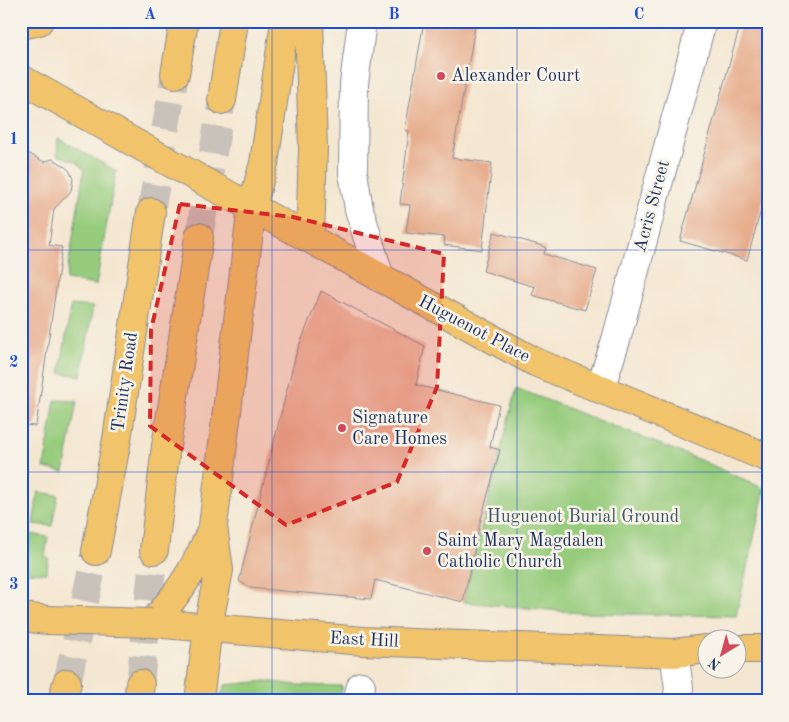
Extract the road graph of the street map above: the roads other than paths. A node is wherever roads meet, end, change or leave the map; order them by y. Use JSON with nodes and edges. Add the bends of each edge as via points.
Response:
{"nodes":[{"id":1,"x":39,"y":21,"type":"edge"},
{"id":2,"x":184,"y":21,"type":"edge"},
{"id":3,"x":234,"y":21,"type":"edge"},
{"id":4,"x":286,"y":21,"type":"edge"},
{"id":5,"x":309,"y":21,"type":"edge"},
{"id":6,"x":362,"y":21,"type":"edge"},
{"id":7,"x":702,"y":21,"type":"edge"},
{"id":8,"x":21,"y":25,"type":"edge"},
{"id":9,"x":175,"y":74,"type":"tunnel mouth"},
{"id":10,"x":21,"y":80,"type":"edge"},
{"id":11,"x":222,"y":100,"type":"tunnel mouth"},
{"id":12,"x":243,"y":202,"type":"junction"},
{"id":13,"x":151,"y":212,"type":"tunnel mouth"},
{"id":14,"x":199,"y":237,"type":"tunnel mouth"},
{"id":15,"x":310,"y":238,"type":"junction"},
{"id":16,"x":380,"y":278,"type":"junction"},
{"id":17,"x":600,"y":389,"type":"junction"},
{"id":18,"x":768,"y":458,"type":"edge"},
{"id":19,"x":212,"y":526,"type":"junction"},
{"id":20,"x":154,"y":550,"type":"tunnel mouth"},
{"id":21,"x":96,"y":551,"type":"tunnel mouth"},
{"id":22,"x":164,"y":617,"type":"junction"},
{"id":23,"x":34,"y":618,"type":"edge"},
{"id":24,"x":208,"y":627,"type":"junction"},
{"id":25,"x":746,"y":649,"type":"edge"},
{"id":26,"x":768,"y":649,"type":"edge"},
{"id":27,"x":696,"y":651,"type":"edge"},
{"id":28,"x":674,"y":653,"type":"junction"},
{"id":29,"x":199,"y":701,"type":"edge"},
{"id":30,"x":677,"y":701,"type":"edge"}],
"edges":[{"from":1,"to":8,"type":"highway"},
{"from":2,"to":9,"type":"highway"},
{"from":3,"to":11,"type":"highway"},
{"from":4,"to":12,"type":"highway","via":[[264,163]]},
{"from":5,"to":15,"type":"highway","via":[[313,148]]},
{"from":6,"to":16,"type":"street","via":[[354,84],[353,173],[359,208]]},
{"from":7,"to":17,"type":"street","name":"Acris Street"},
{"from":10,"to":12,"type":"highway","name":"Huguenot Place","bridge":true},
{"from":12,"to":15,"type":"highway","name":"Huguenot Place"},
{"from":12,"to":19,"type":"highway"},
{"from":13,"to":21,"type":"highway","name":"Trinity Road","via":[[117,439]]},
{"from":14,"to":20,"type":"highway","via":[[166,446]]},
{"from":15,"to":16,"type":"highway","name":"Huguenot Place"},
{"from":16,"to":17,"type":"highway","name":"Huguenot Place","via":[[535,362]]},
{"from":17,"to":18,"type":"highway","name":"Huguenot Place"},
{"from":19,"to":22,"type":"highway","via":[[197,564]]},
{"from":19,"to":24,"type":"highway","via":[[219,570]]},
{"from":22,"to":23,"type":"highway","name":"East Hill","bridge":true},
{"from":22,"to":24,"type":"highway","name":"East Hill"},
{"from":24,"to":28,"type":"highway","name":"East Hill","via":[[363,641]]},
{"from":24,"to":29,"type":"highway"},
{"from":25,"to":26,"type":"highway"},
{"from":27,"to":28,"type":"highway","name":"East Hill"},
{"from":28,"to":30,"type":"street","via":[[679,688]]}]}
